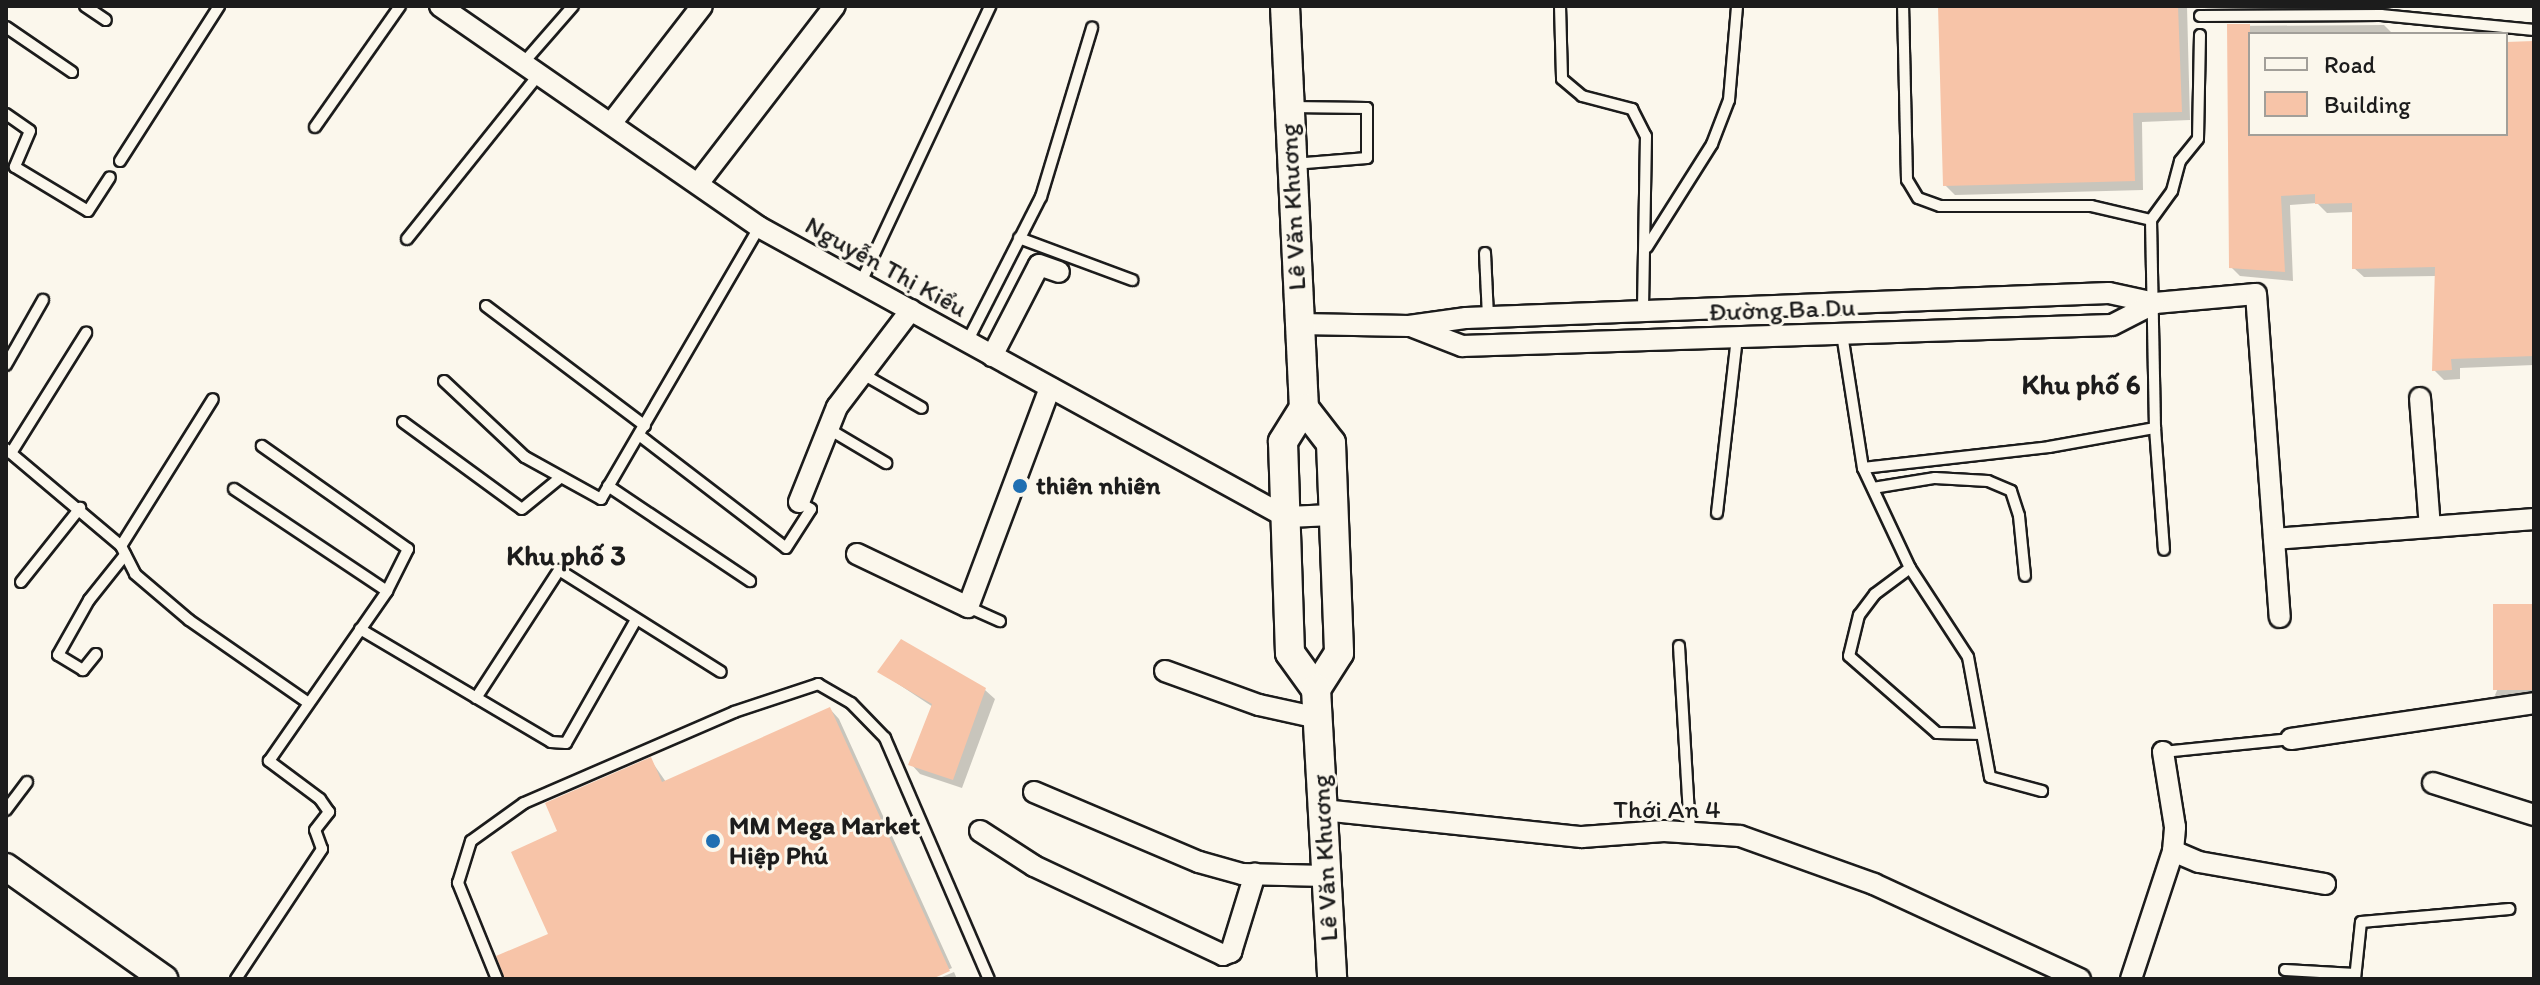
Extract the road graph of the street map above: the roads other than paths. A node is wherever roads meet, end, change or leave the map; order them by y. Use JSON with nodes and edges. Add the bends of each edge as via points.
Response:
{"nodes":[{"id":1,"x":85,"y":6,"type":"edge"},
{"id":2,"x":219,"y":6,"type":"edge"},
{"id":3,"x":400,"y":6,"type":"edge"},
{"id":4,"x":440,"y":6,"type":"edge"},
{"id":5,"x":573,"y":6,"type":"edge"},
{"id":6,"x":702,"y":6,"type":"edge"},
{"id":7,"x":835,"y":6,"type":"edge"},
{"id":8,"x":990,"y":6,"type":"edge"},
{"id":9,"x":1285,"y":6,"type":"edge"},
{"id":10,"x":1560,"y":6,"type":"edge"},
{"id":11,"x":1737,"y":6,"type":"edge"},
{"id":12,"x":1903,"y":6,"type":"edge"},
{"id":13,"x":106,"y":20,"type":"dead end"},
{"id":14,"x":2200,"y":20,"type":"edge"},
{"id":15,"x":6,"y":27,"type":"edge"},
{"id":16,"x":1092,"y":28,"type":"dead end"},
{"id":17,"x":2534,"y":30,"type":"edge"},
{"id":18,"x":533,"y":66,"type":"junction"},
{"id":19,"x":72,"y":72,"type":"dead end"},
{"id":20,"x":1289,"y":107,"type":"junction"},
{"id":21,"x":6,"y":114,"type":"edge"},
{"id":22,"x":613,"y":121,"type":"junction"},
{"id":23,"x":315,"y":127,"type":"dead end"},
{"id":24,"x":120,"y":161,"type":"dead end"},
{"id":25,"x":1292,"y":165,"type":"junction"},
{"id":26,"x":15,"y":167,"type":"junction"},
{"id":27,"x":6,"y":177,"type":"edge"},
{"id":28,"x":110,"y":177,"type":"dead end"},
{"id":29,"x":700,"y":181,"type":"junction"},
{"id":30,"x":2151,"y":220,"type":"junction"},
{"id":31,"x":759,"y":227,"type":"junction"},
{"id":32,"x":1019,"y":238,"type":"junction"},
{"id":33,"x":407,"y":239,"type":"dead end"},
{"id":34,"x":1646,"y":249,"type":"junction"},
{"id":35,"x":1485,"y":253,"type":"dead end"},
{"id":36,"x":1059,"y":272,"type":"dead end"},
{"id":37,"x":1132,"y":280,"type":"dead end"},
{"id":38,"x":861,"y":282,"type":"junction"},
{"id":39,"x":43,"y":300,"type":"dead end"},
{"id":40,"x":2155,"y":303,"type":"junction"},
{"id":41,"x":1833,"y":305,"type":"junction"},
{"id":42,"x":486,"y":306,"type":"dead end"},
{"id":43,"x":911,"y":310,"type":"junction"},
{"id":44,"x":1643,"y":311,"type":"junction"},
{"id":45,"x":1488,"y":317,"type":"junction"},
{"id":46,"x":1299,"y":324,"type":"junction"},
{"id":47,"x":1409,"y":326,"type":"junction"},
{"id":48,"x":86,"y":333,"type":"dead end"},
{"id":49,"x":1842,"y":334,"type":"junction"},
{"id":50,"x":1737,"y":337,"type":"junction"},
{"id":51,"x":967,"y":342,"type":"junction"},
{"id":52,"x":992,"y":356,"type":"junction"},
{"id":53,"x":6,"y":365,"type":"edge"},
{"id":54,"x":861,"y":373,"type":"junction"},
{"id":55,"x":444,"y":381,"type":"dead end"},
{"id":56,"x":1050,"y":388,"type":"junction"},
{"id":57,"x":2420,"y":398,"type":"dead end"},
{"id":58,"x":213,"y":399,"type":"dead end"},
{"id":59,"x":922,"y":408,"type":"dead end"},
{"id":60,"x":1304,"y":408,"type":"junction"},
{"id":61,"x":403,"y":422,"type":"dead end"},
{"id":62,"x":826,"y":427,"type":"junction"},
{"id":63,"x":2155,"y":428,"type":"junction"},
{"id":64,"x":642,"y":431,"type":"junction"},
{"id":65,"x":262,"y":446,"type":"dead end"},
{"id":66,"x":8,"y":451,"type":"edge"},
{"id":67,"x":886,"y":463,"type":"dead end"},
{"id":68,"x":1863,"y":468,"type":"junction"},
{"id":69,"x":561,"y":477,"type":"junction"},
{"id":70,"x":608,"y":486,"type":"junction"},
{"id":71,"x":1873,"y":488,"type":"junction"},
{"id":72,"x":234,"y":489,"type":"dead end"},
{"id":73,"x":799,"y":502,"type":"joint"},
{"id":74,"x":80,"y":508,"type":"junction"},
{"id":75,"x":1717,"y":513,"type":"dead end"},
{"id":76,"x":1334,"y":515,"type":"junction"},
{"id":77,"x":1286,"y":517,"type":"junction"},
{"id":78,"x":2534,"y":519,"type":"edge"},
{"id":79,"x":2430,"y":527,"type":"junction"},
{"id":80,"x":2274,"y":539,"type":"junction"},
{"id":81,"x":2164,"y":550,"type":"dead end"},
{"id":82,"x":123,"y":551,"type":"junction"},
{"id":83,"x":857,"y":554,"type":"dead end"},
{"id":84,"x":1910,"y":568,"type":"junction"},
{"id":85,"x":2025,"y":576,"type":"dead end"},
{"id":86,"x":750,"y":581,"type":"dead end"},
{"id":87,"x":21,"y":582,"type":"dead end"},
{"id":88,"x":387,"y":591,"type":"junction"},
{"id":89,"x":968,"y":607,"type":"junction"},
{"id":90,"x":2280,"y":617,"type":"dead end"},
{"id":91,"x":636,"y":620,"type":"junction"},
{"id":92,"x":1000,"y":621,"type":"dead end"},
{"id":93,"x":360,"y":629,"type":"junction"},
{"id":94,"x":1679,"y":646,"type":"dead end"},
{"id":95,"x":96,"y":654,"type":"dead end"},
{"id":96,"x":1165,"y":671,"type":"dead end"},
{"id":97,"x":721,"y":672,"type":"dead end"},
{"id":98,"x":1316,"y":689,"type":"junction"},
{"id":99,"x":476,"y":698,"type":"junction"},
{"id":100,"x":307,"y":702,"type":"junction"},
{"id":101,"x":2534,"y":703,"type":"edge"},
{"id":102,"x":1318,"y":718,"type":"junction"},
{"id":103,"x":1982,"y":734,"type":"junction"},
{"id":104,"x":2291,"y":739,"type":"joint"},
{"id":105,"x":2163,"y":752,"type":"joint"},
{"id":106,"x":27,"y":782,"type":"dead end"},
{"id":107,"x":2433,"y":783,"type":"dead end"},
{"id":108,"x":2042,"y":791,"type":"dead end"},
{"id":109,"x":1034,"y":792,"type":"dead end"},
{"id":110,"x":6,"y":810,"type":"edge"},
{"id":111,"x":1323,"y":810,"type":"junction"},
{"id":112,"x":2534,"y":815,"type":"edge"},
{"id":113,"x":980,"y":831,"type":"dead end"},
{"id":114,"x":1690,"y":833,"type":"junction"},
{"id":115,"x":2173,"y":851,"type":"junction"},
{"id":116,"x":6,"y":867,"type":"edge"},
{"id":117,"x":1255,"y":874,"type":"junction"},
{"id":118,"x":1326,"y":876,"type":"junction"},
{"id":119,"x":2325,"y":884,"type":"dead end"},
{"id":120,"x":2509,"y":909,"type":"dead end"},
{"id":121,"x":2285,"y":970,"type":"dead end"},
{"id":122,"x":2355,"y":976,"type":"edge"},
{"id":123,"x":164,"y":979,"type":"edge"},
{"id":124,"x":236,"y":979,"type":"edge"},
{"id":125,"x":497,"y":979,"type":"edge"},
{"id":126,"x":989,"y":979,"type":"edge"},
{"id":127,"x":1332,"y":979,"type":"edge"},
{"id":128,"x":2080,"y":979,"type":"edge"},
{"id":129,"x":2131,"y":979,"type":"edge"}],
"edges":[{"from":1,"to":13,"type":"lane"},
{"from":2,"to":24,"type":"lane"},
{"from":3,"to":23,"type":"lane"},
{"from":4,"to":18,"type":"street","name":"Nguyễn Thị Kiểu"},
{"from":5,"to":18,"type":"lane"},
{"from":6,"to":22,"type":"street"},
{"from":7,"to":29,"type":"street"},
{"from":8,"to":38,"type":"lane"},
{"from":9,"to":20,"type":"main road","name":"Lê Văn Khương"},
{"from":10,"to":34,"type":"lane","via":[[1562,79],[1582,96],[1632,109],[1646,136]]},
{"from":11,"to":34,"type":"lane","via":[[1729,100],[1712,144]]},
{"from":12,"to":30,"type":"lane","via":[[1907,180],[1918,198],[1940,206],[2091,206]]},
{"from":14,"to":17,"type":"lane","via":[[2381,15]]},
{"from":14,"to":30,"type":"lane","via":[[2198,139],[2180,161],[2172,191]]},
{"from":15,"to":19,"type":"lane"},
{"from":16,"to":32,"type":"lane","via":[[1041,197]]},
{"from":18,"to":22,"type":"street","name":"Nguyễn Thị Kiểu"},
{"from":18,"to":33,"type":"lane"},
{"from":20,"to":25,"type":"main road","name":"Lê Văn Khương"},
{"from":20,"to":25,"type":"lane","via":[[1367,108],[1367,158]]},
{"from":21,"to":26,"type":"lane","via":[[30,131]]},
{"from":22,"to":29,"type":"street","name":"Nguyễn Thị Kiểu"},
{"from":25,"to":46,"type":"main road","name":"Lê Văn Khương"},
{"from":26,"to":27,"type":"lane"},
{"from":26,"to":28,"type":"lane","via":[[88,211]]},
{"from":29,"to":31,"type":"street","name":"Nguyễn Thị Kiểu"},
{"from":30,"to":40,"type":"lane"},
{"from":31,"to":38,"type":"street","name":"Nguyễn Thị Kiểu"},
{"from":31,"to":64,"type":"lane"},
{"from":32,"to":37,"type":"lane"},
{"from":32,"to":51,"type":"lane"},
{"from":34,"to":44,"type":"lane"},
{"from":35,"to":45,"type":"lane"},
{"from":36,"to":52,"type":"street","via":[[1039,265]]},
{"from":38,"to":43,"type":"street","name":"Nguyễn Thị Kiểu"},
{"from":39,"to":53,"type":"lane"},
{"from":40,"to":41,"type":"street","name":"Đường Ba Du","via":[[2109,293]]},
{"from":40,"to":49,"type":"street","name":"Đường Ba Du","via":[[2112,325]]},
{"from":40,"to":63,"type":"lane"},
{"from":40,"to":80,"type":"street","name":"Đường Ba Du","via":[[2256,294]]},
{"from":41,"to":44,"type":"street","name":"Đường Ba Du"},
{"from":41,"to":49,"type":"street"},
{"from":42,"to":64,"type":"lane"},
{"from":43,"to":51,"type":"street","name":"Nguyễn Thị Kiểu"},
{"from":43,"to":54,"type":"street"},
{"from":44,"to":45,"type":"street","name":"Đường Ba Du"},
{"from":45,"to":47,"type":"street","name":"Đường Ba Du"},
{"from":46,"to":47,"type":"street","name":"Đường Ba Du"},
{"from":46,"to":60,"type":"main road","name":"Lê Văn Khương"},
{"from":47,"to":50,"type":"street","name":"Đường Ba Du","via":[[1462,346]]},
{"from":48,"to":66,"type":"lane"},
{"from":49,"to":50,"type":"street","name":"Đường Ba Du"},
{"from":49,"to":68,"type":"lane"},
{"from":50,"to":75,"type":"lane"},
{"from":51,"to":52,"type":"street","name":"Nguyễn Thị Kiểu"},
{"from":52,"to":56,"type":"street","name":"Nguyễn Thị Kiểu"},
{"from":54,"to":59,"type":"lane"},
{"from":54,"to":62,"type":"street"},
{"from":55,"to":69,"type":"lane","via":[[525,457]]},
{"from":56,"to":77,"type":"street","name":"Nguyễn Thị Kiểu"},
{"from":56,"to":89,"type":"street"},
{"from":57,"to":79,"type":"street"},
{"from":58,"to":82,"type":"lane"},
{"from":60,"to":76,"type":"main road","via":[[1331,443]]},
{"from":60,"to":77,"type":"main road","via":[[1283,442]]},
{"from":61,"to":69,"type":"lane","via":[[522,509]]},
{"from":62,"to":67,"type":"lane"},
{"from":62,"to":73,"type":"street"},
{"from":63,"to":68,"type":"lane","via":[[2049,447]]},
{"from":63,"to":81,"type":"lane"},
{"from":64,"to":70,"type":"lane"},
{"from":64,"to":73,"type":"lane","via":[[786,548],[811,509]]},
{"from":65,"to":88,"type":"lane","via":[[408,549]]},
{"from":66,"to":74,"type":"lane"},
{"from":68,"to":71,"type":"lane"},
{"from":69,"to":70,"type":"lane","via":[[601,499]]},
{"from":70,"to":86,"type":"lane"},
{"from":71,"to":84,"type":"lane"},
{"from":71,"to":85,"type":"lane","via":[[1935,478],[1988,481],[2011,491]]},
{"from":72,"to":88,"type":"lane"},
{"from":74,"to":82,"type":"lane"},
{"from":74,"to":87,"type":"lane"},
{"from":76,"to":77,"type":"street"},
{"from":76,"to":98,"type":"main road","via":[[1339,653]]},
{"from":77,"to":98,"type":"main road","via":[[1290,653]]},
{"from":78,"to":79,"type":"street"},
{"from":79,"to":80,"type":"street"},
{"from":80,"to":90,"type":"street"},
{"from":82,"to":95,"type":"lane","via":[[58,655],[83,670]]},
{"from":82,"to":100,"type":"lane","via":[[135,574],[189,620]]},
{"from":83,"to":89,"type":"street"},
{"from":84,"to":103,"type":"lane","via":[[1968,657]]},
{"from":84,"to":103,"type":"lane","via":[[1875,594],[1859,615],[1849,656],[1937,733]]},
{"from":88,"to":93,"type":"lane"},
{"from":89,"to":92,"type":"lane"},
{"from":91,"to":97,"type":"lane"},
{"from":91,"to":99,"type":"lane","via":[[566,743],[551,742]]},
{"from":91,"to":99,"type":"lane","via":[[559,570]]},
{"from":93,"to":99,"type":"lane"},
{"from":93,"to":100,"type":"lane"},
{"from":94,"to":114,"type":"lane"},
{"from":96,"to":102,"type":"street","via":[[1259,705]]},
{"from":98,"to":102,"type":"main road","name":"Lê Văn Khương"},
{"from":100,"to":124,"type":"lane","via":[[269,761],[320,799],[329,812],[315,830],[322,849]]},
{"from":101,"to":104,"type":"street"},
{"from":102,"to":111,"type":"main road","name":"Lê Văn Khương"},
{"from":103,"to":108,"type":"lane","via":[[1990,777]]},
{"from":104,"to":105,"type":"lane"},
{"from":105,"to":115,"type":"street","via":[[2175,827]]},
{"from":106,"to":110,"type":"lane"},
{"from":107,"to":112,"type":"street"},
{"from":109,"to":117,"type":"street","via":[[1199,862]]},
{"from":111,"to":114,"type":"street","name":"Thới An 4","via":[[1582,837]]},
{"from":111,"to":118,"type":"main road","name":"Lê Văn Khương"},
{"from":113,"to":117,"type":"street","via":[[1034,866],[1223,955],[1231,952]]},
{"from":114,"to":128,"type":"street","name":"Thới An 4","via":[[1740,836],[1785,850],[1899,895]]},
{"from":115,"to":119,"type":"street","via":[[2199,862]]},
{"from":115,"to":129,"type":"street"},
{"from":116,"to":123,"type":"street"},
{"from":117,"to":118,"type":"street"},
{"from":118,"to":127,"type":"main road","name":"Lê Văn Khương"},
{"from":120,"to":122,"type":"lane","via":[[2361,922]]},
{"from":121,"to":122,"type":"lane"},
{"from":125,"to":126,"type":"lane","via":[[458,883],[471,841],[524,803],[734,712],[818,684],[851,703],[885,738]]}]}
